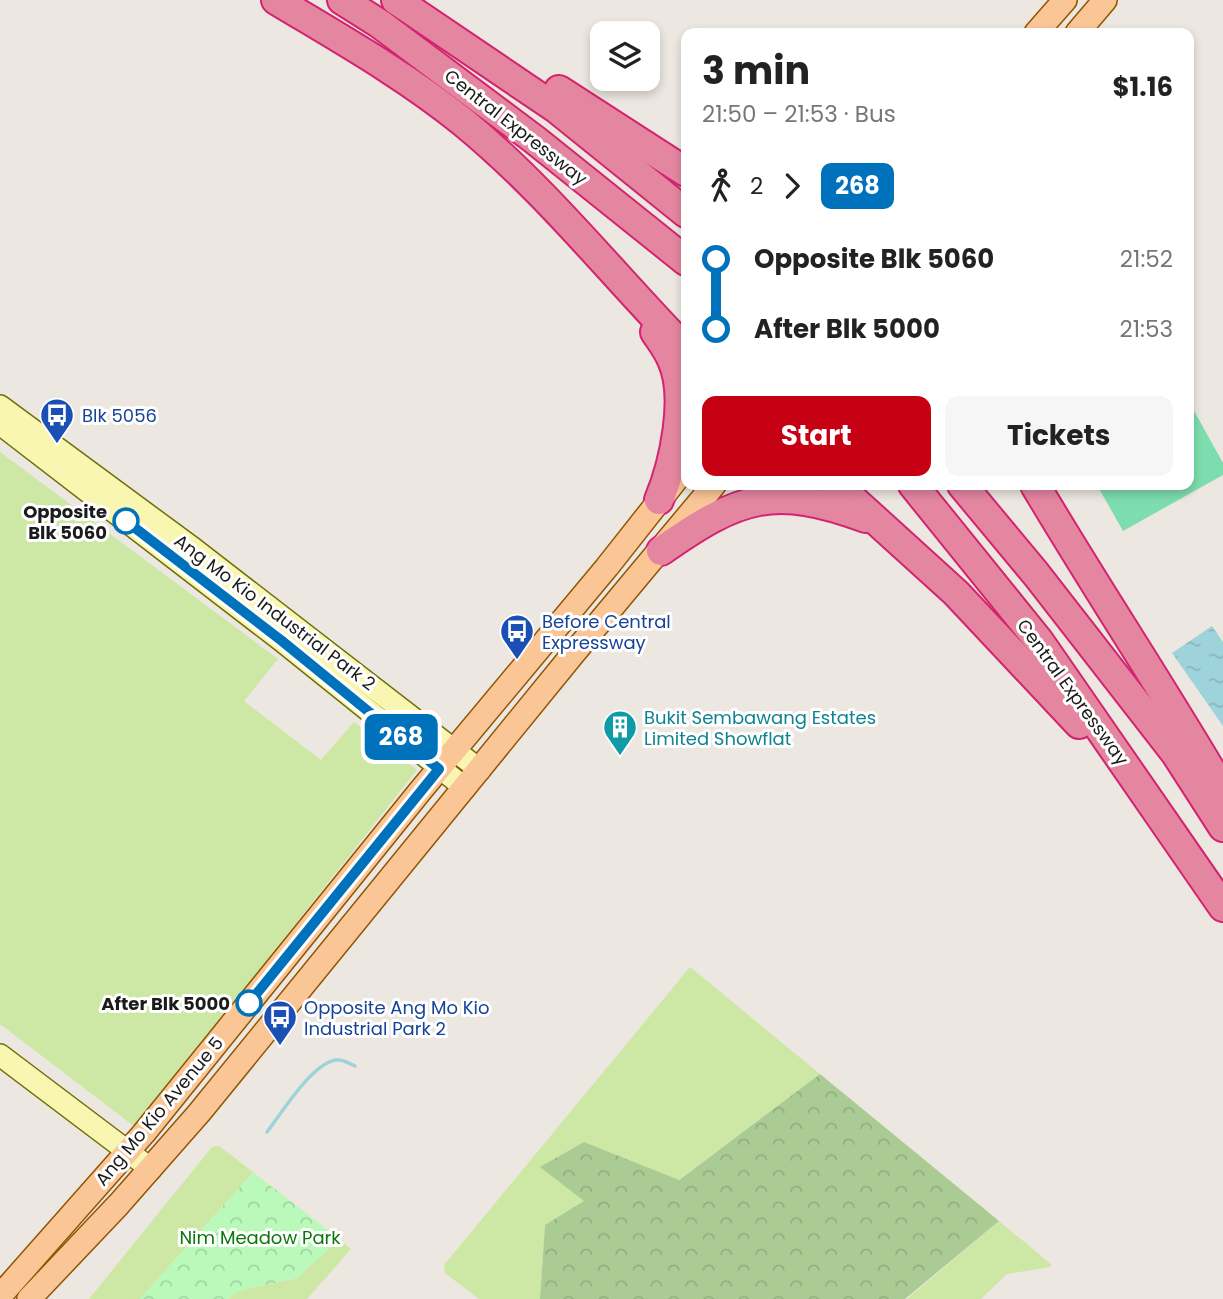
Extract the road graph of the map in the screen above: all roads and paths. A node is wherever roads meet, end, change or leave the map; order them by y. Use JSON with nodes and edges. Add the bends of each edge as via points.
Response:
{"nodes":[{"id":1,"x":276,"y":0,"type":"edge"},
{"id":2,"x":342,"y":0,"type":"edge"},
{"id":3,"x":396,"y":0,"type":"edge"},
{"id":4,"x":425,"y":0,"type":"edge"},
{"id":5,"x":1065,"y":0,"type":"edge"},
{"id":6,"x":1105,"y":0,"type":"edge"},
{"id":7,"x":1040,"y":28,"type":"edge"},
{"id":8,"x":1081,"y":28,"type":"edge"},
{"id":9,"x":681,"y":169,"type":"edge"},
{"id":10,"x":681,"y":209,"type":"edge"},
{"id":11,"x":681,"y":257,"type":"edge"},
{"id":12,"x":634,"y":297,"type":"junction"},
{"id":13,"x":681,"y":345,"type":"edge"},
{"id":14,"x":0,"y":406,"type":"edge"},
{"id":15,"x":0,"y":424,"type":"edge"},
{"id":16,"x":681,"y":473,"type":"edge"},
{"id":17,"x":710,"y":490,"type":"edge"},
{"id":18,"x":843,"y":490,"type":"edge"},
{"id":19,"x":917,"y":490,"type":"edge"},
{"id":20,"x":966,"y":490,"type":"edge"},
{"id":21,"x":1038,"y":490,"type":"edge"},
{"id":22,"x":659,"y":500,"type":"junction"},
{"id":23,"x":881,"y":524,"type":"junction"},
{"id":24,"x":661,"y":551,"type":"junction"},
{"id":25,"x":425,"y":727,"type":"junction"},
{"id":26,"x":474,"y":728,"type":"junction"},
{"id":27,"x":454,"y":750,"type":"junction"},
{"id":28,"x":439,"y":769,"type":"junction"},
{"id":29,"x":480,"y":770,"type":"junction"},
{"id":30,"x":465,"y":788,"type":"junction"},
{"id":31,"x":421,"y":790,"type":"junction"},
{"id":32,"x":1143,"y":790,"type":"junction"},
{"id":33,"x":1223,"y":791,"type":"edge"},
{"id":34,"x":446,"y":811,"type":"junction"},
{"id":35,"x":1223,"y":827,"type":"edge"},
{"id":36,"x":1223,"y":906,"type":"edge"},
{"id":37,"x":0,"y":1055,"type":"edge"},
{"id":38,"x":128,"y":1151,"type":"junction"},
{"id":39,"x":151,"y":1169,"type":"junction"},
{"id":40,"x":0,"y":1296,"type":"edge"},
{"id":41,"x":29,"y":1299,"type":"edge"}],
"edges":[{"from":1,"to":12,"type":"highway","via":[[462,121],[512,166]]},
{"from":2,"to":11,"type":"highway","name":"Central Expressway","via":[[458,82]]},
{"from":3,"to":10,"type":"highway","name":"Central Expressway","via":[[556,109]]},
{"from":4,"to":9,"type":"highway"},
{"from":5,"to":7,"type":"main road"},
{"from":6,"to":8,"type":"main road"},
{"from":12,"to":13,"type":"highway"},
{"from":12,"to":22,"type":"highway","via":[[673,362],[679,395],[673,459]]},
{"from":14,"to":25,"type":"street","name":"Ang Mo Kio Industrial Park 2"},
{"from":15,"to":28,"type":"street","name":"Ang Mo Kio Industrial Park 2","via":[[282,641]]},
{"from":16,"to":22,"type":"main road","name":"Ang Mo Kio Avenue 5"},
{"from":17,"to":24,"type":"main road","name":"Ang Mo Kio Avenue 5"},
{"from":18,"to":23,"type":"highway"},
{"from":19,"to":32,"type":"highway","name":"Central Expressway","via":[[1039,641]]},
{"from":20,"to":35,"type":"highway","via":[[1176,754]]},
{"from":21,"to":33,"type":"highway"},
{"from":22,"to":26,"type":"main road","name":"Ang Mo Kio Avenue 5"},
{"from":23,"to":24,"type":"highway","via":[[832,506],[776,498],[727,509]]},
{"from":23,"to":32,"type":"highway","via":[[956,593]]},
{"from":24,"to":29,"type":"main road","name":"Ang Mo Kio Avenue 5"},
{"from":25,"to":26,"type":"street"},
{"from":25,"to":27,"type":"street","name":"Ang Mo Kio Industrial Park 2"},
{"from":26,"to":27,"type":"main road","name":"Ang Mo Kio Avenue 5"},
{"from":27,"to":28,"type":"main road","name":"Ang Mo Kio Avenue 5"},
{"from":27,"to":29,"type":"street","name":"Ang Mo Kio Industrial Park 2"},
{"from":28,"to":30,"type":"street","name":"Ang Mo Kio Industrial Park 2"},
{"from":28,"to":31,"type":"main road","name":"Ang Mo Kio Avenue 5"},
{"from":29,"to":30,"type":"main road","name":"Ang Mo Kio Avenue 5"},
{"from":30,"to":34,"type":"main road","name":"Ang Mo Kio Avenue 5"},
{"from":31,"to":34,"type":"street"},
{"from":31,"to":38,"type":"main road","name":"Ang Mo Kio Avenue 5"},
{"from":32,"to":36,"type":"highway","name":"Central Expressway"},
{"from":34,"to":39,"type":"main road","name":"Ang Mo Kio Avenue 5"},
{"from":37,"to":38,"type":"street"},
{"from":38,"to":39,"type":"street"},
{"from":38,"to":40,"type":"main road","name":"Ang Mo Kio Avenue 5"},
{"from":39,"to":41,"type":"main road","name":"Ang Mo Kio Avenue 5"}]}
